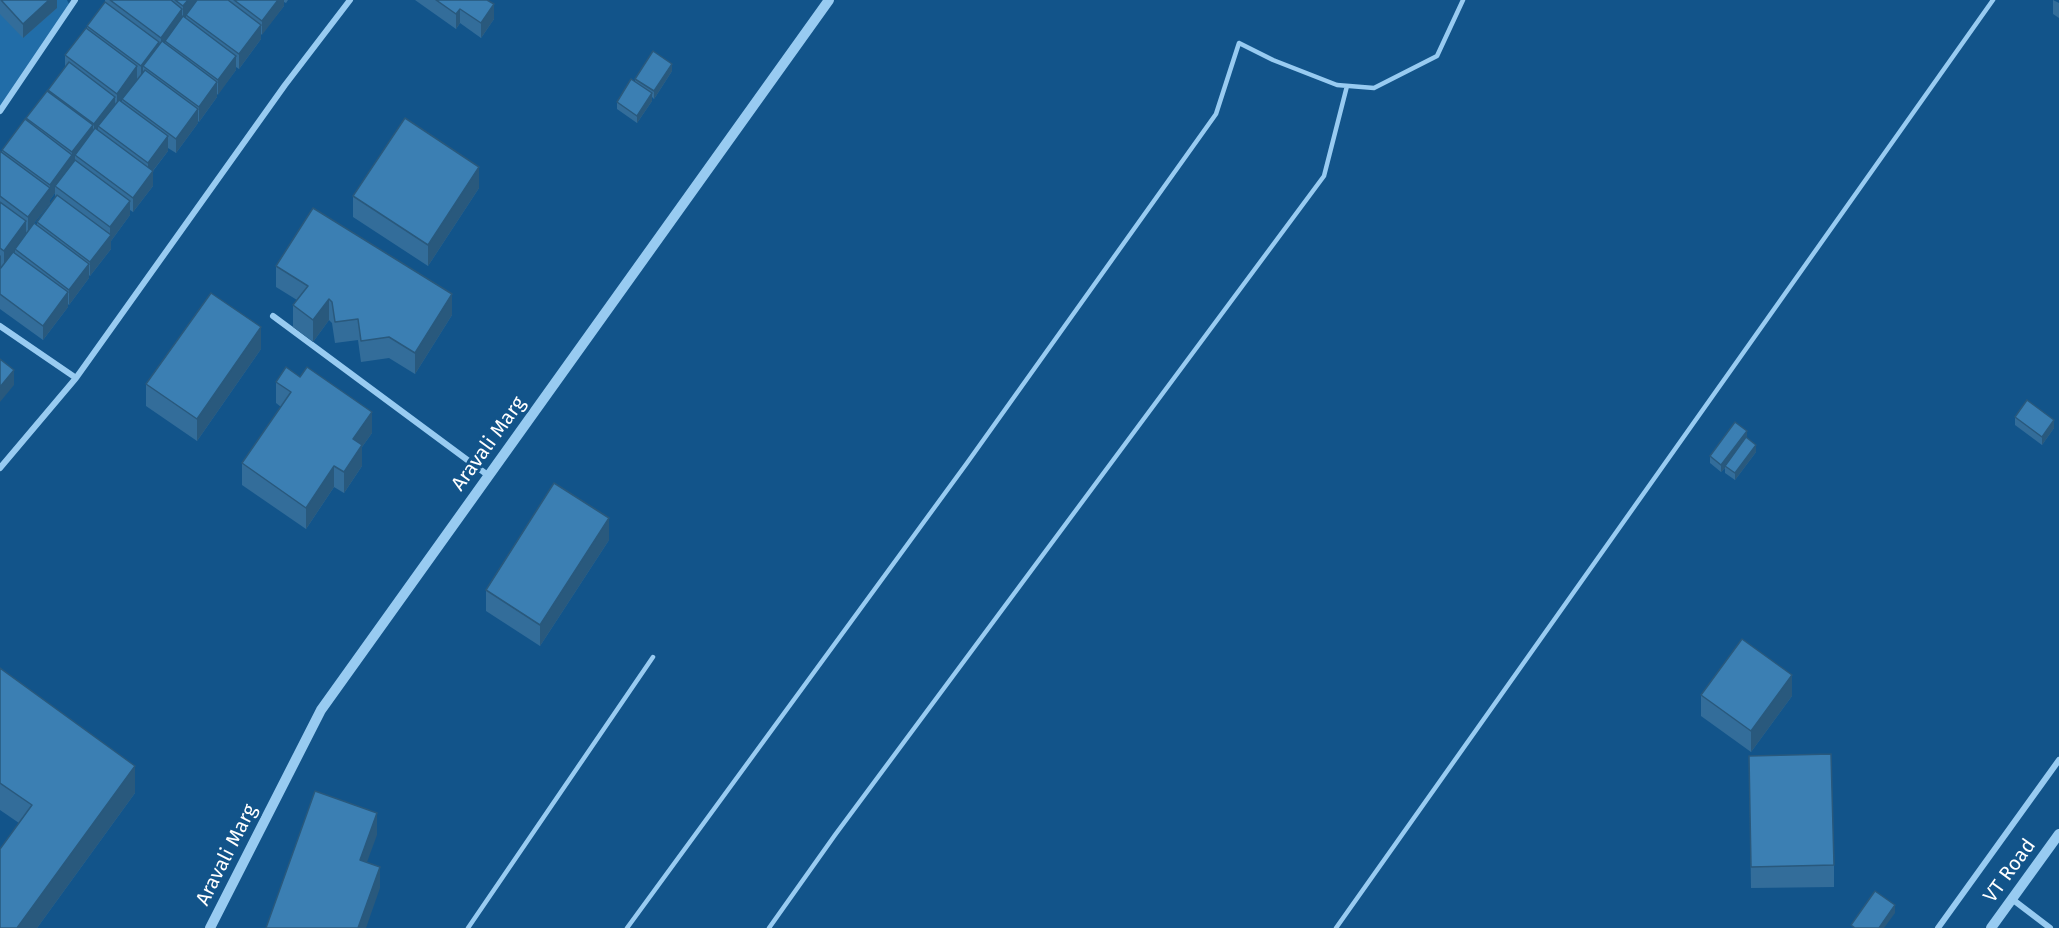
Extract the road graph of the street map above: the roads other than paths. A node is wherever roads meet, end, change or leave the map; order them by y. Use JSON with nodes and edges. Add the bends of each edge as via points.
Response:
{"nodes":[{"id":1,"x":75,"y":0,"type":"edge"},
{"id":2,"x":350,"y":0,"type":"edge"},
{"id":3,"x":829,"y":0,"type":"edge"},
{"id":4,"x":1463,"y":0,"type":"edge"},
{"id":5,"x":1993,"y":0,"type":"edge"},
{"id":6,"x":69,"y":3,"type":"edge"},
{"id":7,"x":1347,"y":86,"type":"junction"},
{"id":8,"x":0,"y":111,"type":"edge"},
{"id":9,"x":273,"y":316,"type":"dead end"},
{"id":10,"x":0,"y":326,"type":"edge"},
{"id":11,"x":76,"y":378,"type":"junction"},
{"id":12,"x":0,"y":468,"type":"edge"},
{"id":13,"x":489,"y":476,"type":"junction"},
{"id":14,"x":653,"y":657,"type":"dead end"},
{"id":15,"x":2059,"y":760,"type":"edge"},
{"id":16,"x":2059,"y":834,"type":"edge"},
{"id":17,"x":2012,"y":899,"type":"junction"},
{"id":18,"x":210,"y":928,"type":"edge"},
{"id":19,"x":468,"y":928,"type":"edge"},
{"id":20,"x":627,"y":928,"type":"edge"},
{"id":21,"x":769,"y":928,"type":"edge"},
{"id":22,"x":1336,"y":928,"type":"edge"},
{"id":23,"x":1938,"y":928,"type":"edge"},
{"id":24,"x":1991,"y":928,"type":"edge"},
{"id":25,"x":2050,"y":928,"type":"edge"}],
"edges":[{"from":1,"to":6,"type":"street"},
{"from":2,"to":11,"type":"street"},
{"from":3,"to":13,"type":"street","name":"Aravali Marg"},
{"from":4,"to":7,"type":"lane","via":[[1437,56],[1374,88]]},
{"from":5,"to":22,"type":"lane"},
{"from":6,"to":8,"type":"street"},
{"from":7,"to":20,"type":"lane","via":[[1273,60],[1239,43],[1216,114]]},
{"from":7,"to":21,"type":"lane","via":[[1324,176]]},
{"from":9,"to":13,"type":"street"},
{"from":10,"to":11,"type":"street"},
{"from":11,"to":12,"type":"street"},
{"from":13,"to":18,"type":"street","name":"Aravali Marg","via":[[321,711]]},
{"from":14,"to":19,"type":"lane"},
{"from":15,"to":23,"type":"street"},
{"from":16,"to":17,"type":"street","name":"VT Road"},
{"from":17,"to":24,"type":"street","name":"VT Road"},
{"from":17,"to":25,"type":"street"}]}
